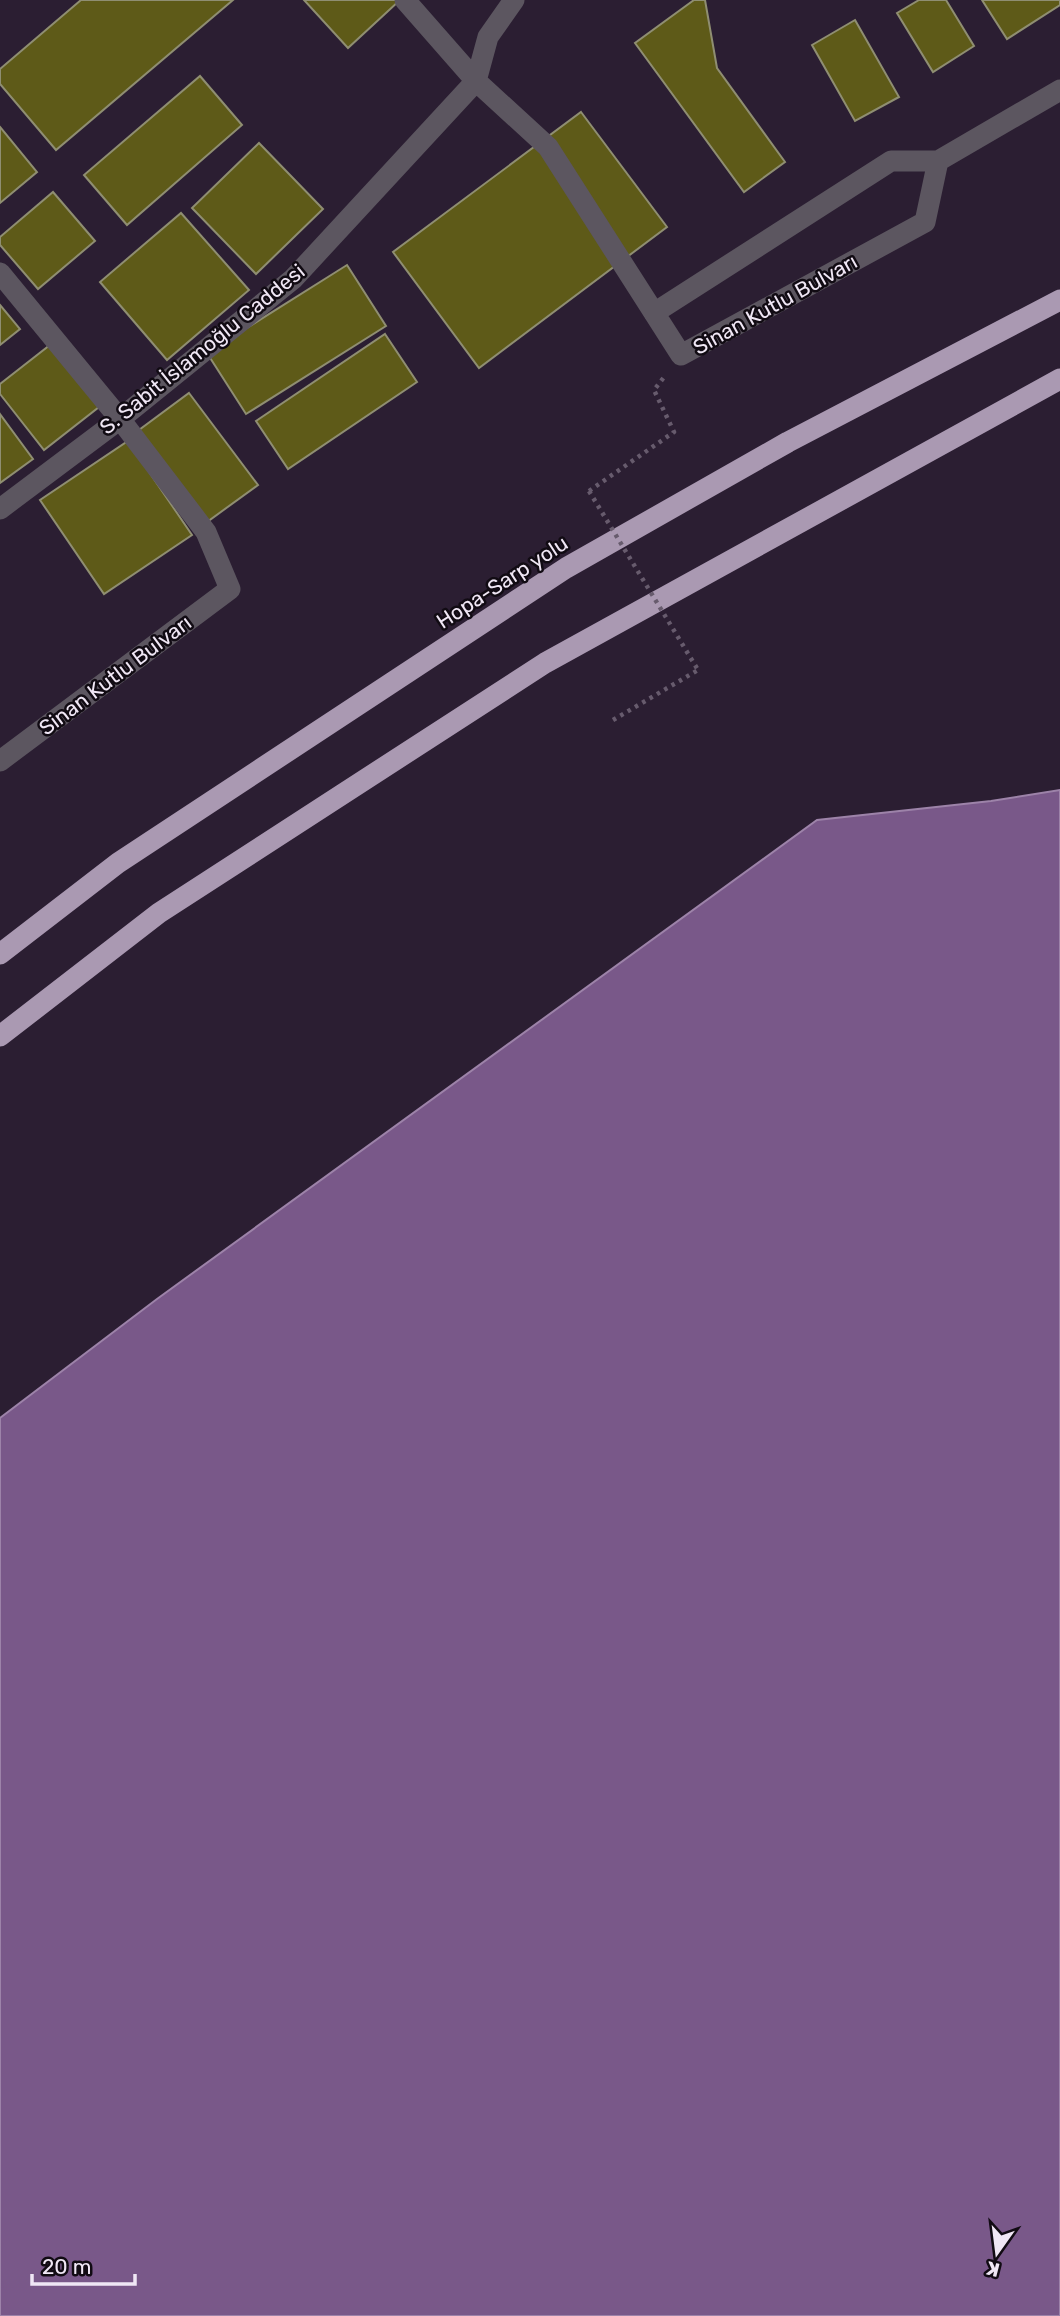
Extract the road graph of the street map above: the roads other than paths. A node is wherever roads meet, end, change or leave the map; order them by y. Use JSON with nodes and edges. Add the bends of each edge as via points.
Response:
{"nodes":[{"id":1,"x":405,"y":0,"type":"edge"},
{"id":2,"x":514,"y":0,"type":"edge"},
{"id":3,"x":476,"y":81,"type":"junction"},
{"id":4,"x":1060,"y":90,"type":"edge"},
{"id":5,"x":938,"y":161,"type":"junction"},
{"id":6,"x":0,"y":273,"type":"edge"},
{"id":7,"x":1060,"y":300,"type":"edge"},
{"id":8,"x":654,"y":313,"type":"junction"},
{"id":9,"x":1060,"y":379,"type":"edge"},
{"id":10,"x":120,"y":419,"type":"junction"},
{"id":11,"x":0,"y":509,"type":"edge"},
{"id":12,"x":0,"y":761,"type":"edge"},
{"id":13,"x":0,"y":954,"type":"edge"},
{"id":14,"x":0,"y":1036,"type":"edge"}],
"edges":[{"from":1,"to":3,"type":"street","name":"Sinan Kutlu Bulvarı"},
{"from":2,"to":3,"type":"street","via":[[488,37]]},
{"from":3,"to":8,"type":"street","name":"Sinan Kutlu Bulvarı","via":[[548,147]]},
{"from":3,"to":10,"type":"street","name":"S. Sabit İslamoğlu Caddesi","via":[[293,279]]},
{"from":4,"to":5,"type":"street"},
{"from":5,"to":8,"type":"street","via":[[891,161]]},
{"from":5,"to":8,"type":"street","name":"Sinan Kutlu Bulvarı","via":[[925,222],[681,355]]},
{"from":6,"to":10,"type":"street"},
{"from":7,"to":13,"type":"highway","name":"Hopa-Sarp yolu","via":[[788,442],[566,568],[118,863]]},
{"from":9,"to":14,"type":"highway","via":[[545,663],[159,913]]},
{"from":10,"to":11,"type":"street","name":"S. Sabit İslamoğlu Caddesi"},
{"from":10,"to":12,"type":"street","name":"Sinan Kutlu Bulvarı","via":[[206,532],[230,589]]}]}
